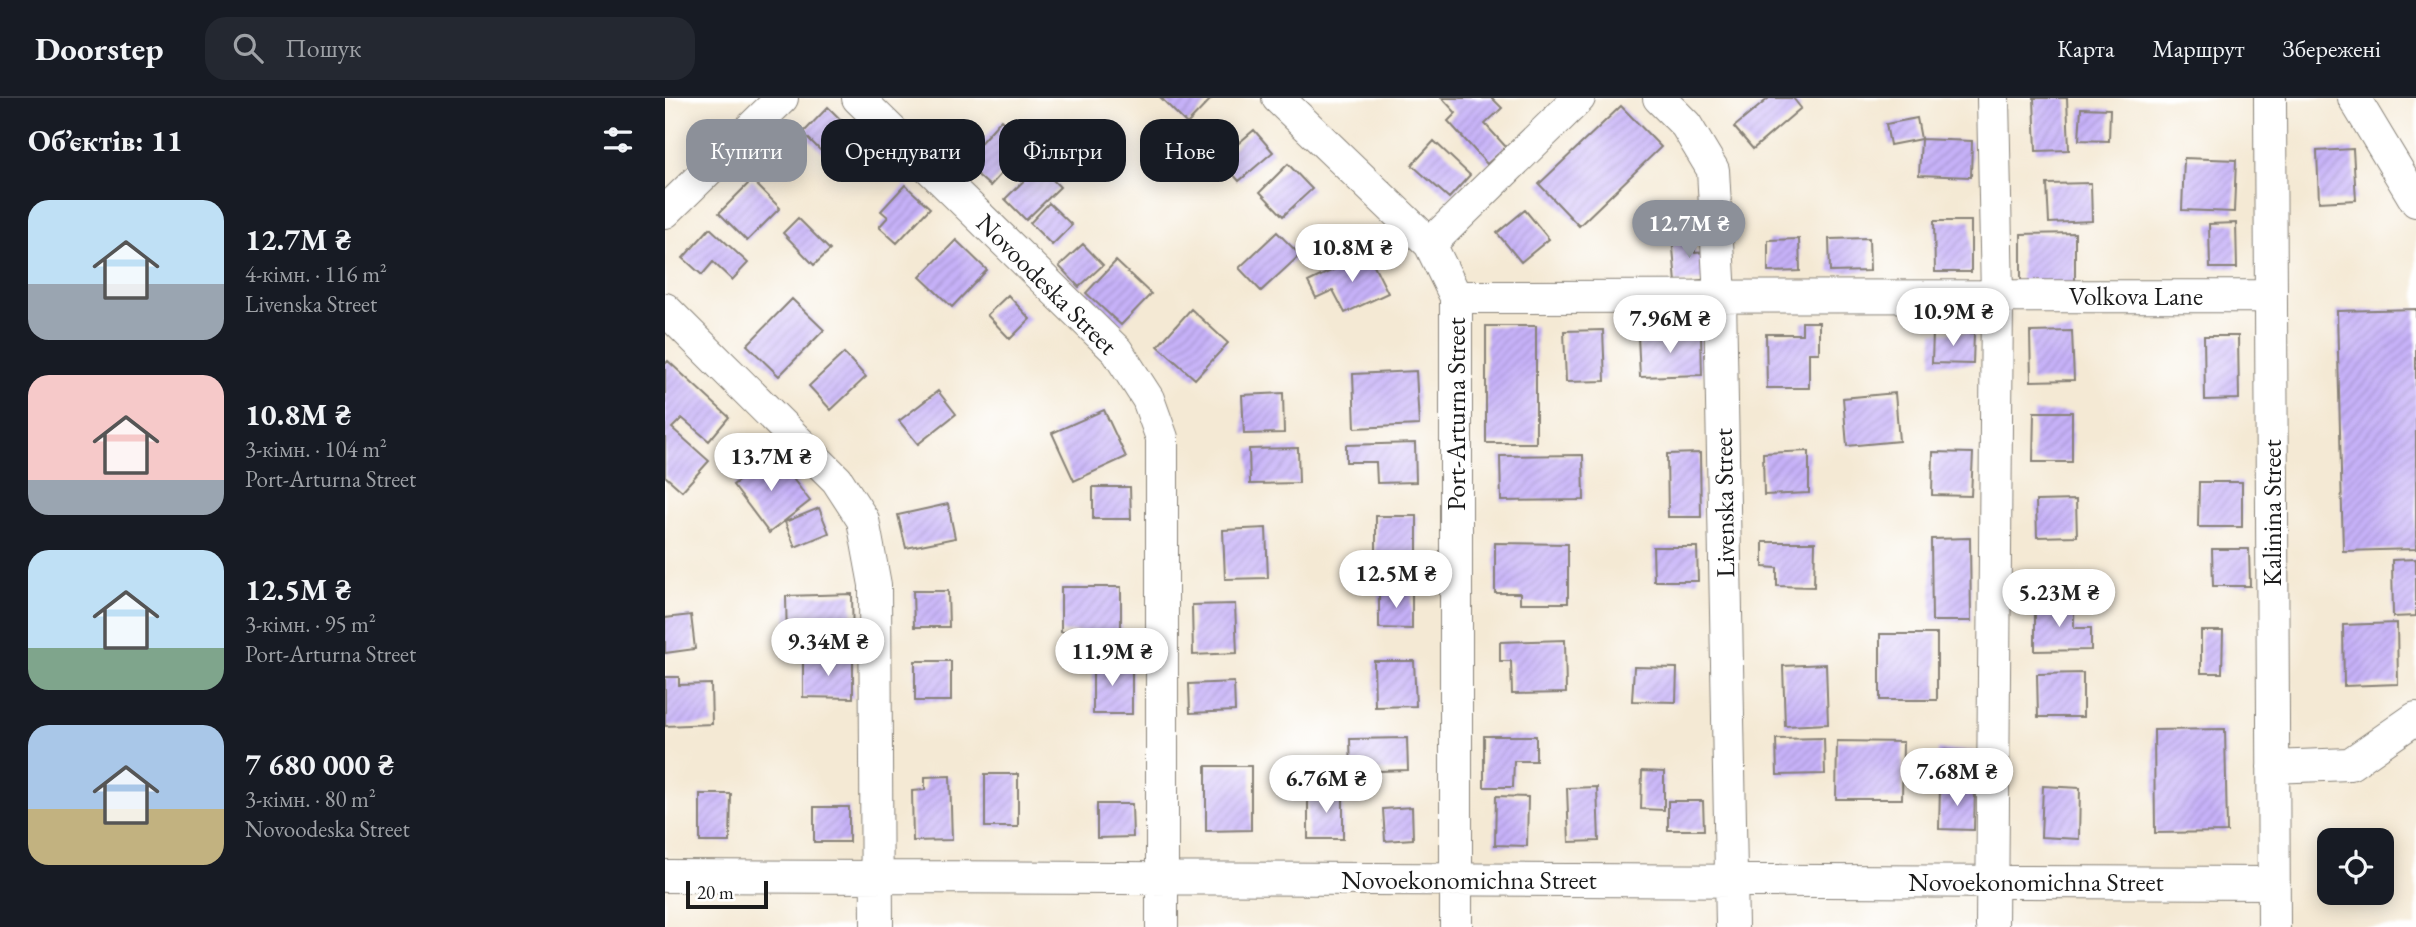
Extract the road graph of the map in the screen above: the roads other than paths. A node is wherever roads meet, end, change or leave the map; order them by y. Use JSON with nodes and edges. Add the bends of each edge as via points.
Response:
{"nodes":[{"id":1,"x":782,"y":98,"type":"edge"},
{"id":2,"x":858,"y":98,"type":"edge"},
{"id":3,"x":1278,"y":98,"type":"edge"},
{"id":4,"x":1579,"y":98,"type":"edge"},
{"id":5,"x":1659,"y":98,"type":"edge"},
{"id":6,"x":1993,"y":98,"type":"edge"},
{"id":7,"x":2270,"y":98,"type":"edge"},
{"id":8,"x":2354,"y":98,"type":"edge"},
{"id":9,"x":2416,"y":201,"type":"edge"},
{"id":10,"x":665,"y":212,"type":"edge"},
{"id":11,"x":1430,"y":244,"type":"junction"},
{"id":12,"x":1997,"y":296,"type":"junction"},
{"id":13,"x":2271,"y":296,"type":"junction"},
{"id":14,"x":1456,"y":297,"type":"junction"},
{"id":15,"x":1720,"y":297,"type":"junction"},
{"id":16,"x":665,"y":309,"type":"edge"},
{"id":17,"x":2416,"y":719,"type":"edge"},
{"id":18,"x":2273,"y":767,"type":"junction"},
{"id":19,"x":665,"y":876,"type":"edge"},
{"id":20,"x":877,"y":877,"type":"junction"},
{"id":21,"x":1162,"y":878,"type":"junction"},
{"id":22,"x":1456,"y":880,"type":"junction"},
{"id":23,"x":1731,"y":881,"type":"junction"},
{"id":24,"x":1992,"y":882,"type":"junction"},
{"id":25,"x":2273,"y":883,"type":"junction"},
{"id":26,"x":877,"y":927,"type":"edge"},
{"id":27,"x":1162,"y":927,"type":"edge"},
{"id":28,"x":1456,"y":927,"type":"edge"},
{"id":29,"x":1732,"y":927,"type":"edge"},
{"id":30,"x":1992,"y":927,"type":"edge"},
{"id":31,"x":2274,"y":927,"type":"edge"}],
"edges":[{"from":1,"to":10,"type":"street"},
{"from":2,"to":21,"type":"street","name":"Novoodeska Street","via":[[1117,351],[1148,399],[1162,439]]},
{"from":3,"to":11,"type":"street","name":"Port-Arturna Street"},
{"from":4,"to":11,"type":"street"},
{"from":5,"to":15,"type":"street","name":"Livenska Street","via":[[1686,125],[1713,170]]},
{"from":6,"to":12,"type":"street"},
{"from":7,"to":13,"type":"street","name":"Kalinina Street"},
{"from":8,"to":9,"type":"street"},
{"from":11,"to":14,"type":"street","name":"Port-Arturna Street"},
{"from":12,"to":13,"type":"street","name":"Volkova Lane"},
{"from":12,"to":15,"type":"street","name":"Volkova Lane"},
{"from":12,"to":24,"type":"street"},
{"from":13,"to":18,"type":"street","name":"Kalinina Street"},
{"from":14,"to":15,"type":"street","name":"Volkova Lane"},
{"from":14,"to":22,"type":"street","name":"Port-Arturna Street"},
{"from":15,"to":23,"type":"street","name":"Livenska Street"},
{"from":16,"to":20,"type":"street","via":[[837,480],[863,520],[875,585]]},
{"from":17,"to":18,"type":"street","via":[[2350,764]]},
{"from":18,"to":25,"type":"street","name":"Kalinina Street"},
{"from":19,"to":20,"type":"street","name":"Novoekonomichna Street"},
{"from":20,"to":21,"type":"street","name":"Novoekonomichna Street"},
{"from":20,"to":26,"type":"street"},
{"from":21,"to":22,"type":"street","name":"Novoekonomichna Street"},
{"from":21,"to":27,"type":"street","name":"Novoodeska Street"},
{"from":22,"to":23,"type":"street","name":"Novoekonomichna Street"},
{"from":22,"to":28,"type":"street","name":"Port-Arturna Street"},
{"from":23,"to":24,"type":"street","name":"Novoekonomichna Street"},
{"from":23,"to":29,"type":"street","name":"Livenska Street"},
{"from":24,"to":25,"type":"street","name":"Novoekonomichna Street"},
{"from":24,"to":30,"type":"street"},
{"from":25,"to":31,"type":"street","name":"Kalinina Street"}]}
